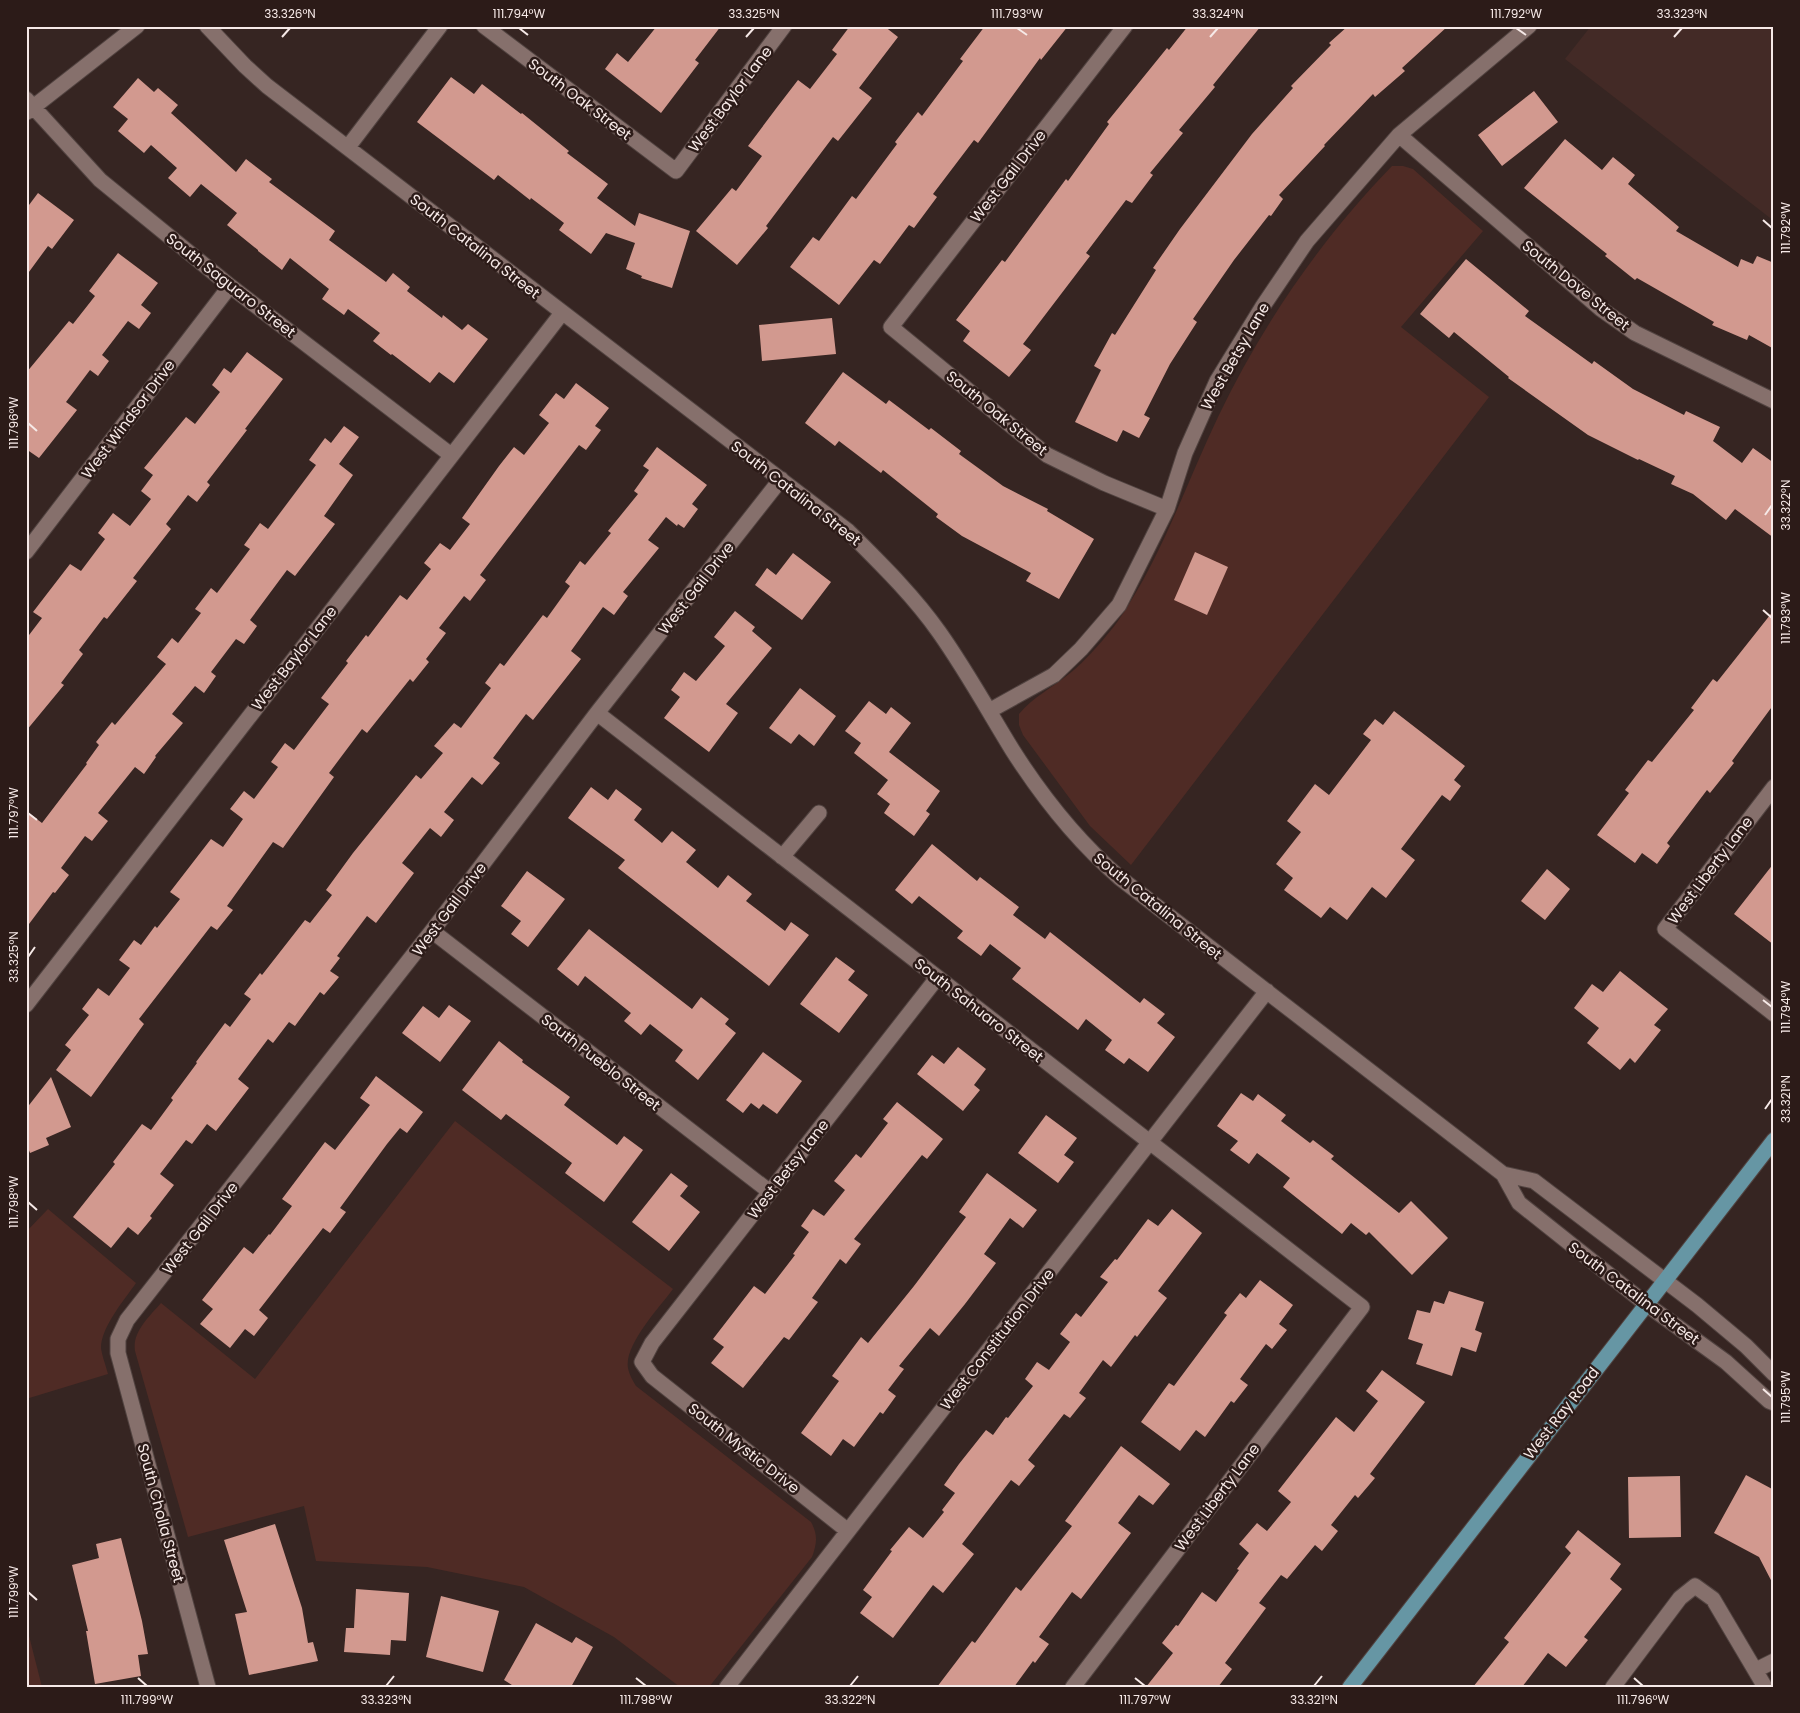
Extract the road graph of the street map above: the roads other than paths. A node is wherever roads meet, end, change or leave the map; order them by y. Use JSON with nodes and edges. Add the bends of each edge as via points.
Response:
{"nodes":[{"id":1,"x":137,"y":26,"type":"edge"},
{"id":2,"x":207,"y":26,"type":"edge"},
{"id":3,"x":440,"y":26,"type":"edge"},
{"id":4,"x":484,"y":26,"type":"edge"},
{"id":5,"x":784,"y":26,"type":"edge"},
{"id":6,"x":1125,"y":26,"type":"edge"},
{"id":7,"x":1529,"y":26,"type":"edge"},
{"id":8,"x":28,"y":106,"type":"edge"},
{"id":9,"x":1399,"y":136,"type":"junction"},
{"id":10,"x":348,"y":147,"type":"junction"},
{"id":11,"x":676,"y":171,"type":"joint"},
{"id":12,"x":230,"y":286,"type":"junction"},
{"id":13,"x":562,"y":313,"type":"junction"},
{"id":14,"x":891,"y":326,"type":"joint"},
{"id":15,"x":1774,"y":401,"type":"edge"},
{"id":16,"x":451,"y":455,"type":"junction"},
{"id":17,"x":781,"y":479,"type":"junction"},
{"id":18,"x":1167,"y":509,"type":"junction"},
{"id":19,"x":26,"y":552,"type":"edge"},
{"id":20,"x":989,"y":711,"type":"junction"},
{"id":21,"x":597,"y":713,"type":"junction"},
{"id":22,"x":1774,"y":787,"type":"edge"},
{"id":23,"x":820,"y":813,"type":"dead end"},
{"id":24,"x":782,"y":857,"type":"junction"},
{"id":25,"x":432,"y":931,"type":"junction"},
{"id":26,"x":937,"y":978,"type":"junction"},
{"id":27,"x":1266,"y":991,"type":"junction"},
{"id":28,"x":26,"y":1005,"type":"edge"},
{"id":29,"x":1774,"y":1014,"type":"edge"},
{"id":30,"x":1774,"y":1140,"type":"edge"},
{"id":31,"x":1150,"y":1142,"type":"junction"},
{"id":32,"x":1503,"y":1174,"type":"junction"},
{"id":33,"x":770,"y":1192,"type":"junction"},
{"id":34,"x":1664,"y":1282,"type":"junction"},
{"id":35,"x":1646,"y":1304,"type":"junction"},
{"id":36,"x":1362,"y":1307,"type":"joint"},
{"id":37,"x":118,"y":1339,"type":"joint"},
{"id":38,"x":642,"y":1362,"type":"joint"},
{"id":39,"x":1774,"y":1374,"type":"edge"},
{"id":40,"x":1774,"y":1403,"type":"edge"},
{"id":41,"x":848,"y":1531,"type":"junction"},
{"id":42,"x":1774,"y":1661,"type":"edge"},
{"id":43,"x":1756,"y":1670,"type":"junction"},
{"id":44,"x":208,"y":1687,"type":"edge"},
{"id":45,"x":727,"y":1687,"type":"edge"},
{"id":46,"x":1073,"y":1687,"type":"edge"},
{"id":47,"x":1350,"y":1687,"type":"edge"},
{"id":48,"x":1613,"y":1687,"type":"edge"},
{"id":49,"x":1765,"y":1687,"type":"edge"}],
"edges":[{"from":1,"to":8,"type":"street"},
{"from":2,"to":10,"type":"street","name":"South Catalina Street","via":[[267,86]]},
{"from":3,"to":10,"type":"street"},
{"from":4,"to":11,"type":"street","name":"South Oak Street"},
{"from":5,"to":11,"type":"street","name":"West Baylor Lane"},
{"from":6,"to":14,"type":"street","name":"West Gail Drive"},
{"from":7,"to":9,"type":"street","name":"West Betsy Lane"},
{"from":8,"to":12,"type":"street","name":"South Saguaro Street","via":[[100,180]]},
{"from":9,"to":15,"type":"street","name":"South Dove Street","via":[[1601,309],[1634,333]]},
{"from":9,"to":18,"type":"street","name":"West Betsy Lane","via":[[1307,241],[1263,306],[1218,381],[1185,453]]},
{"from":10,"to":13,"type":"street","name":"South Catalina Street"},
{"from":12,"to":16,"type":"street","name":"South Saguaro Street"},
{"from":12,"to":19,"type":"street","name":"West Windsor Drive"},
{"from":13,"to":16,"type":"street","name":"West Baylor Lane"},
{"from":13,"to":17,"type":"street","name":"South Catalina Street"},
{"from":14,"to":18,"type":"street","name":"South Oak Street","via":[[1047,455],[1104,484]]},
{"from":16,"to":28,"type":"street","name":"West Baylor Lane"},
{"from":17,"to":20,"type":"street","name":"South Catalina Street","via":[[848,531],[893,576],[939,632]]},
{"from":17,"to":21,"type":"street","name":"West Gail Drive"},
{"from":18,"to":20,"type":"street","name":"West Betsy Lane","via":[[1119,605],[1081,649],[1054,675]]},
{"from":20,"to":27,"type":"street","name":"South Catalina Street","via":[[1040,791],[1094,856]]},
{"from":21,"to":24,"type":"street","name":"South Sahuaro Street"},
{"from":21,"to":25,"type":"street","name":"West Gail Drive"},
{"from":22,"to":29,"type":"street","name":"West Liberty Lane","via":[[1665,929]]},
{"from":23,"to":24,"type":"street"},
{"from":24,"to":26,"type":"street","name":"South Sahuaro Street"},
{"from":25,"to":33,"type":"street","name":"South Pueblo Street"},
{"from":25,"to":37,"type":"street","name":"West Gail Drive","via":[[128,1320]]},
{"from":26,"to":31,"type":"street","name":"South Sahuaro Street"},
{"from":26,"to":33,"type":"street","name":"West Betsy Lane"},
{"from":27,"to":31,"type":"street","name":"West Constitution Drive"},
{"from":27,"to":32,"type":"street","name":"South Catalina Street"},
{"from":30,"to":34,"type":"main road","name":"West Ray Road"},
{"from":31,"to":36,"type":"street","name":"South Sahuaro Street"},
{"from":31,"to":41,"type":"street","name":"West Constitution Drive"},
{"from":32,"to":34,"type":"street","name":"South Catalina Street","via":[[1534,1181]]},
{"from":32,"to":35,"type":"street","name":"South Catalina Street","via":[[1519,1203]]},
{"from":33,"to":38,"type":"street","name":"West Betsy Lane","via":[[652,1343]]},
{"from":34,"to":35,"type":"main road","name":"West Ray Road"},
{"from":34,"to":39,"type":"street","name":"South Catalina Street","via":[[1697,1305]]},
{"from":35,"to":40,"type":"street","name":"South Catalina Street","via":[[1726,1362]]},
{"from":35,"to":47,"type":"main road","name":"West Ray Road"},
{"from":36,"to":46,"type":"street","name":"West Liberty Lane"},
{"from":37,"to":44,"type":"street","name":"South Cholla Street","via":[[118,1353]]},
{"from":38,"to":41,"type":"street","name":"South Mystic Drive","via":[[652,1376]]},
{"from":41,"to":45,"type":"street","name":"West Constitution Drive"},
{"from":42,"to":43,"type":"street"},
{"from":43,"to":48,"type":"street","via":[[1713,1599],[1695,1586],[1680,1598]]},
{"from":43,"to":49,"type":"street"}]}
